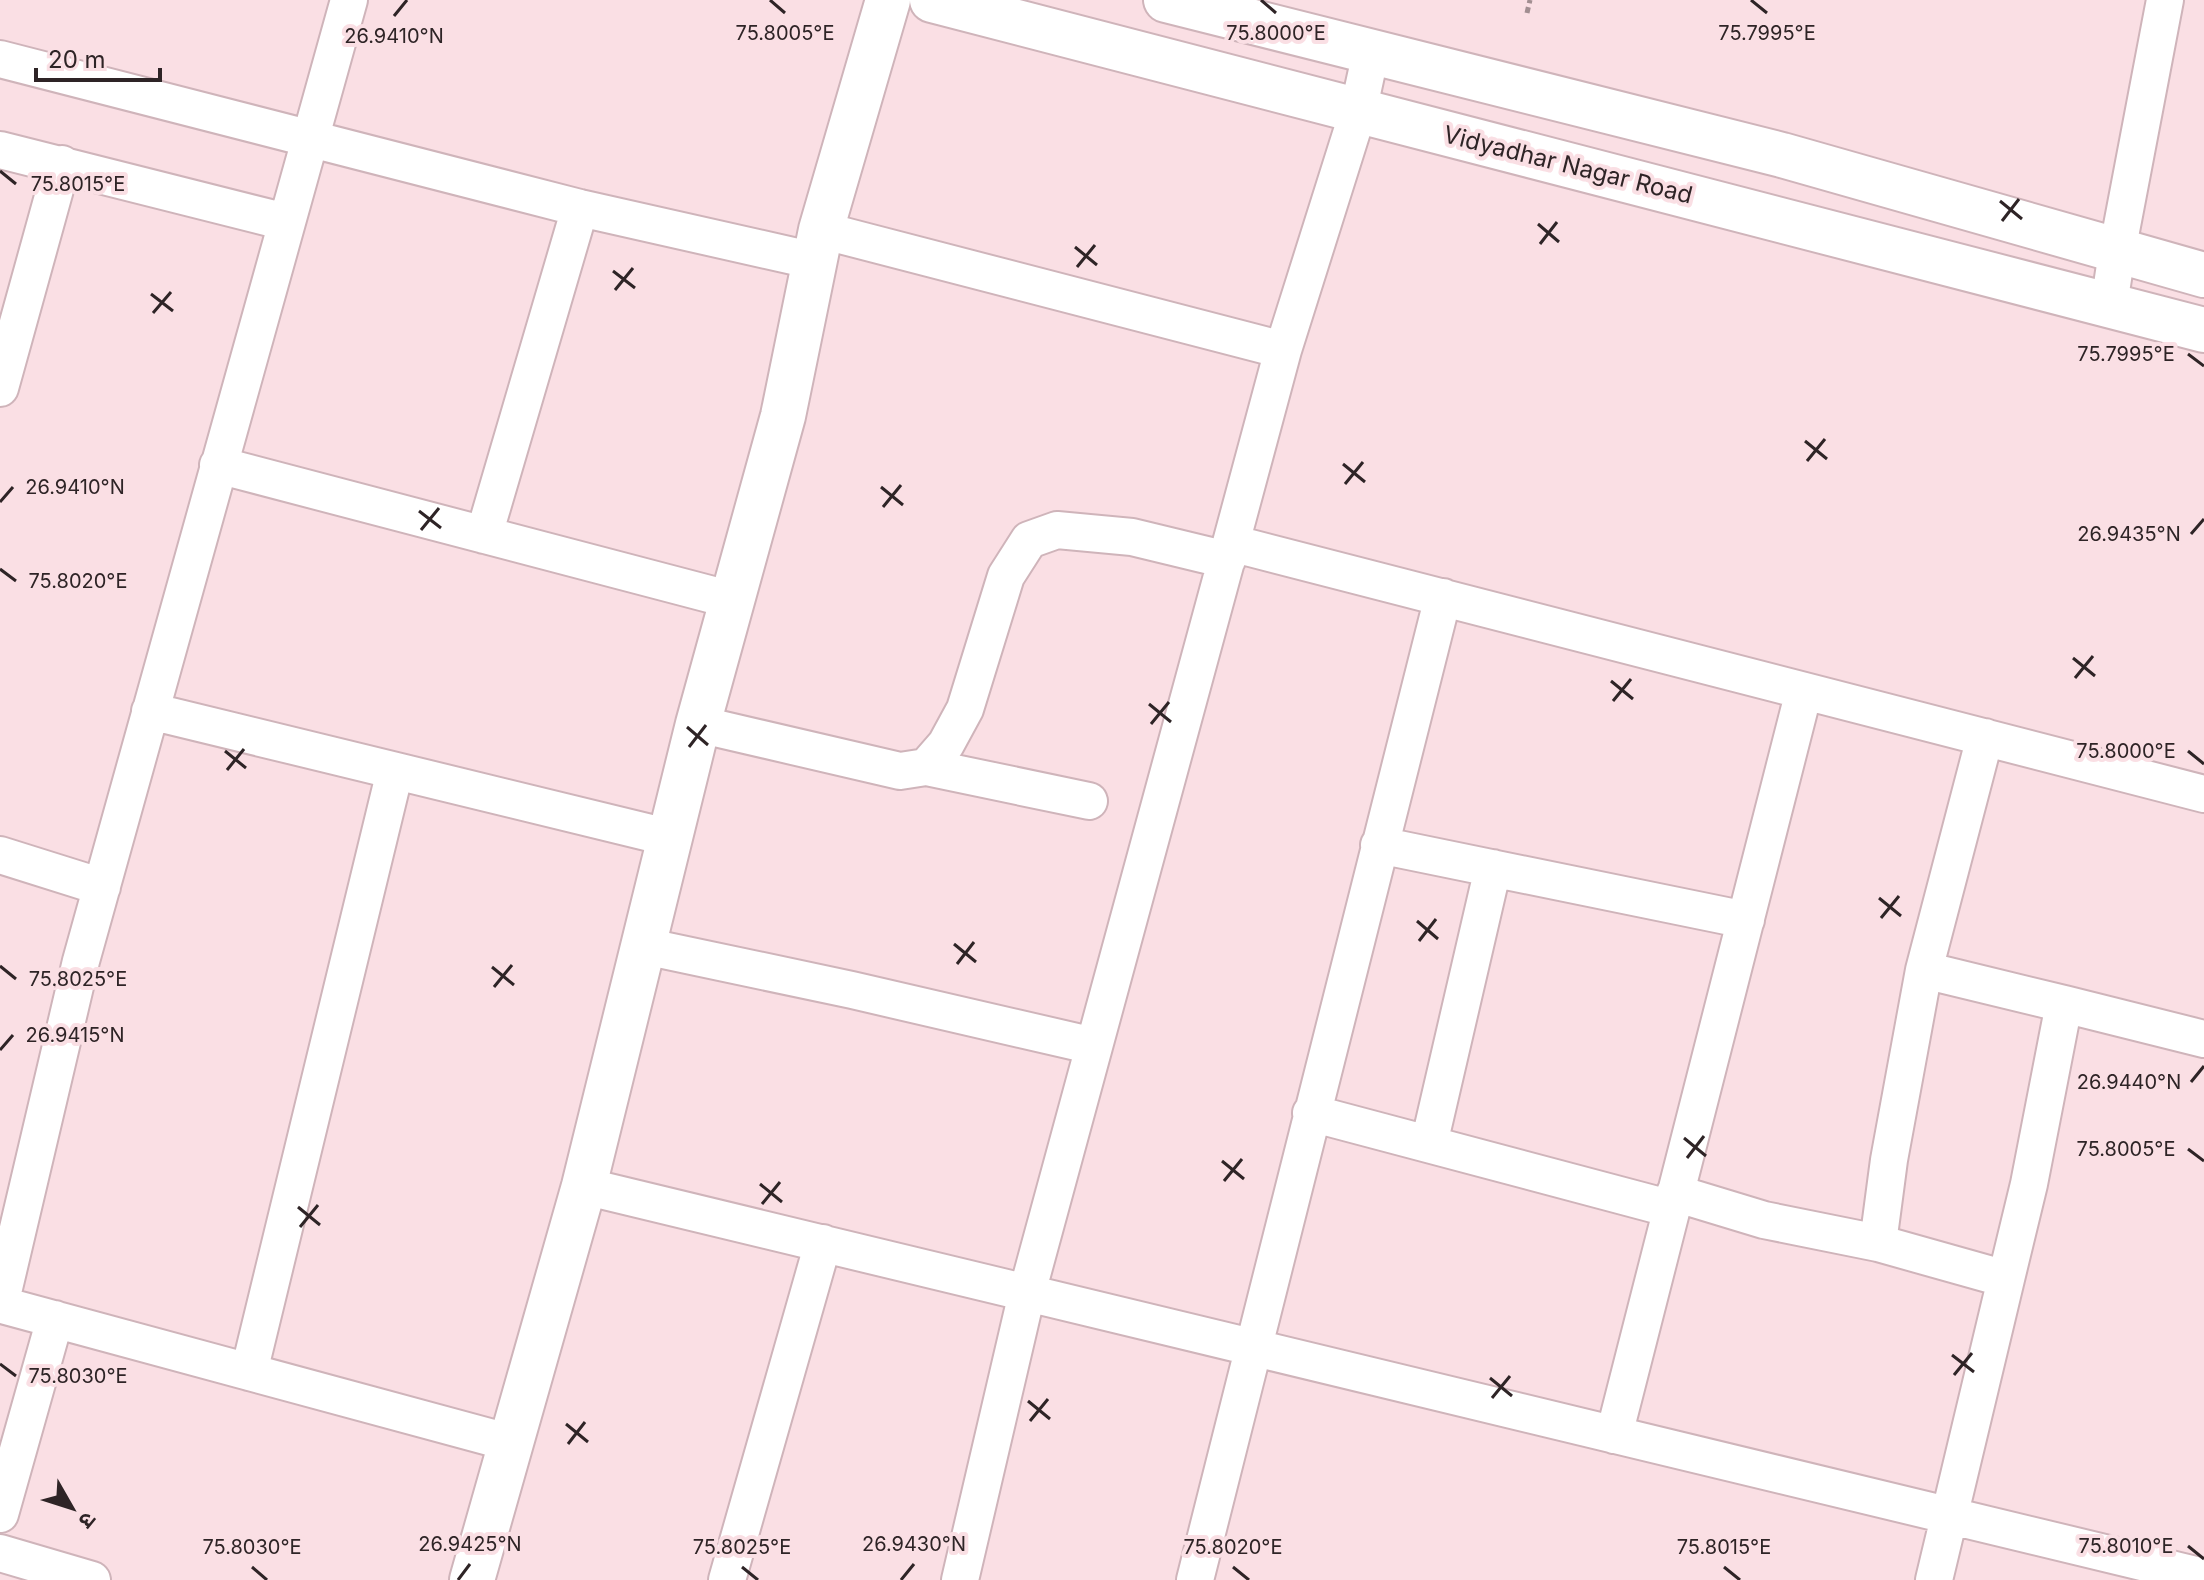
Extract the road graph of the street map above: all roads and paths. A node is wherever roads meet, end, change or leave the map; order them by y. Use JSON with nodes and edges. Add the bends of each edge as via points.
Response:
{"nodes":[{"id":1,"x":349,"y":0,"type":"edge"},
{"id":2,"x":888,"y":0,"type":"edge"},
{"id":3,"x":932,"y":0,"type":"edge"},
{"id":4,"x":1166,"y":0,"type":"edge"},
{"id":5,"x":1530,"y":0,"type":"edge"},
{"id":6,"x":2165,"y":0,"type":"edge"},
{"id":7,"x":1527,"y":13,"type":"dead end"},
{"id":8,"x":1371,"y":52,"type":"junction"},
{"id":9,"x":0,"y":59,"type":"edge"},
{"id":10,"x":1358,"y":112,"type":"junction"},
{"id":11,"x":310,"y":138,"type":"junction"},
{"id":12,"x":0,"y":150,"type":"edge"},
{"id":13,"x":62,"y":164,"type":"junction"},
{"id":14,"x":580,"y":208,"type":"junction"},
{"id":15,"x":286,"y":222,"type":"junction"},
{"id":16,"x":818,"y":245,"type":"junction"},
{"id":17,"x":2117,"y":252,"type":"junction"},
{"id":18,"x":2204,"y":275,"type":"edge"},
{"id":19,"x":2109,"y":305,"type":"junction"},
{"id":20,"x":2204,"y":330,"type":"edge"},
{"id":21,"x":1283,"y":350,"type":"junction"},
{"id":22,"x":0,"y":388,"type":"edge"},
{"id":23,"x":218,"y":465,"type":"junction"},
{"id":24,"x":484,"y":535,"type":"junction"},
{"id":25,"x":1229,"y":552,"type":"junction"},
{"id":26,"x":1443,"y":597,"type":"junction"},
{"id":27,"x":732,"y":600,"type":"junction"},
{"id":28,"x":1804,"y":691,"type":"junction"},
{"id":29,"x":150,"y":711,"type":"junction"},
{"id":30,"x":698,"y":724,"type":"junction"},
{"id":31,"x":1985,"y":737,"type":"junction"},
{"id":32,"x":926,"y":767,"type":"junction"},
{"id":33,"x":395,"y":771,"type":"junction"},
{"id":34,"x":2204,"y":794,"type":"edge"},
{"id":35,"x":1089,"y":801,"type":"dead end"},
{"id":36,"x":671,"y":838,"type":"junction"},
{"id":37,"x":1379,"y":845,"type":"junction"},
{"id":38,"x":0,"y":855,"type":"edge"},
{"id":39,"x":1493,"y":868,"type":"junction"},
{"id":40,"x":102,"y":887,"type":"junction"},
{"id":41,"x":1746,"y":920,"type":"junction"},
{"id":42,"x":644,"y":946,"type":"junction"},
{"id":43,"x":1924,"y":970,"type":"junction"},
{"id":44,"x":2064,"y":1004,"type":"junction"},
{"id":45,"x":2204,"y":1039,"type":"edge"},
{"id":46,"x":1094,"y":1046,"type":"junction"},
{"id":47,"x":1311,"y":1113,"type":"junction"},
{"id":48,"x":1429,"y":1144,"type":"junction"},
{"id":49,"x":584,"y":1186,"type":"junction"},
{"id":50,"x":1674,"y":1201,"type":"junction"},
{"id":51,"x":823,"y":1243,"type":"junction"},
{"id":52,"x":1878,"y":1243,"type":"junction"},
{"id":53,"x":2006,"y":1279,"type":"junction"},
{"id":54,"x":1027,"y":1293,"type":"junction"},
{"id":55,"x":1,"y":1305,"type":"edge"},
{"id":56,"x":55,"y":1319,"type":"junction"},
{"id":57,"x":1251,"y":1347,"type":"junction"},
{"id":58,"x":249,"y":1372,"type":"junction"},
{"id":59,"x":1614,"y":1435,"type":"junction"},
{"id":60,"x":511,"y":1443,"type":"junction"},
{"id":61,"x":0,"y":1514,"type":"edge"},
{"id":62,"x":1948,"y":1515,"type":"junction"},
{"id":63,"x":0,"y":1553,"type":"edge"},
{"id":64,"x":2204,"y":1577,"type":"edge"},
{"id":65,"x":92,"y":1580,"type":"edge"},
{"id":66,"x":472,"y":1580,"type":"edge"},
{"id":67,"x":727,"y":1580,"type":"edge"},
{"id":68,"x":960,"y":1580,"type":"edge"},
{"id":69,"x":1195,"y":1580,"type":"edge"},
{"id":70,"x":1934,"y":1580,"type":"edge"}],
"edges":[{"from":1,"to":11,"type":"street"},
{"from":2,"to":16,"type":"main road"},
{"from":3,"to":10,"type":"main road","name":"Vidyadhar Nagar Road"},
{"from":4,"to":8,"type":"main road"},
{"from":5,"to":7,"type":"path"},
{"from":6,"to":17,"type":"street"},
{"from":8,"to":10,"type":"street"},
{"from":8,"to":17,"type":"main road","via":[[1782,155]]},
{"from":9,"to":11,"type":"street"},
{"from":10,"to":19,"type":"main road","name":"Vidyadhar Nagar Road"},
{"from":10,"to":21,"type":"street"},
{"from":11,"to":14,"type":"street"},
{"from":11,"to":15,"type":"street"},
{"from":12,"to":13,"type":"street"},
{"from":13,"to":15,"type":"street"},
{"from":13,"to":22,"type":"street"},
{"from":14,"to":16,"type":"street"},
{"from":14,"to":24,"type":"street"},
{"from":15,"to":23,"type":"street"},
{"from":16,"to":21,"type":"street"},
{"from":16,"to":27,"type":"main road","via":[[783,416]]},
{"from":17,"to":18,"type":"main road"},
{"from":17,"to":19,"type":"street"},
{"from":19,"to":20,"type":"main road","name":"Vidyadhar Nagar Road"},
{"from":21,"to":25,"type":"street"},
{"from":23,"to":24,"type":"street"},
{"from":23,"to":29,"type":"street"},
{"from":24,"to":27,"type":"street"},
{"from":25,"to":26,"type":"street"},
{"from":25,"to":32,"type":"street","via":[[1057,530],[1029,540],[1006,576],[965,709]]},
{"from":25,"to":46,"type":"street"},
{"from":26,"to":28,"type":"street"},
{"from":26,"to":37,"type":"street"},
{"from":27,"to":30,"type":"main road"},
{"from":28,"to":31,"type":"street"},
{"from":28,"to":41,"type":"street"},
{"from":29,"to":33,"type":"street"},
{"from":29,"to":40,"type":"street"},
{"from":30,"to":32,"type":"street","via":[[900,771]]},
{"from":30,"to":36,"type":"main road"},
{"from":31,"to":34,"type":"street"},
{"from":31,"to":43,"type":"street"},
{"from":32,"to":35,"type":"street"},
{"from":33,"to":36,"type":"street"},
{"from":33,"to":58,"type":"street"},
{"from":36,"to":42,"type":"main road"},
{"from":37,"to":39,"type":"street"},
{"from":37,"to":47,"type":"street"},
{"from":38,"to":40,"type":"street"},
{"from":39,"to":41,"type":"street"},
{"from":39,"to":48,"type":"street"},
{"from":40,"to":55,"type":"street"},
{"from":41,"to":50,"type":"street"},
{"from":42,"to":46,"type":"street"},
{"from":42,"to":49,"type":"main road"},
{"from":43,"to":44,"type":"street"},
{"from":43,"to":52,"type":"street"},
{"from":44,"to":45,"type":"street"},
{"from":44,"to":53,"type":"street"},
{"from":46,"to":54,"type":"street"},
{"from":47,"to":48,"type":"street"},
{"from":47,"to":57,"type":"street"},
{"from":48,"to":50,"type":"street"},
{"from":49,"to":51,"type":"street"},
{"from":49,"to":60,"type":"main road"},
{"from":50,"to":52,"type":"street"},
{"from":50,"to":59,"type":"street"},
{"from":51,"to":54,"type":"street"},
{"from":51,"to":67,"type":"street"},
{"from":52,"to":53,"type":"street"},
{"from":53,"to":62,"type":"street"},
{"from":54,"to":57,"type":"street"},
{"from":54,"to":68,"type":"street"},
{"from":55,"to":56,"type":"street"},
{"from":56,"to":58,"type":"street"},
{"from":56,"to":61,"type":"street"},
{"from":57,"to":59,"type":"street"},
{"from":57,"to":69,"type":"street"},
{"from":58,"to":60,"type":"street"},
{"from":59,"to":62,"type":"street"},
{"from":60,"to":66,"type":"main road"},
{"from":62,"to":64,"type":"street"},
{"from":62,"to":70,"type":"street"},
{"from":63,"to":65,"type":"street"}]}
